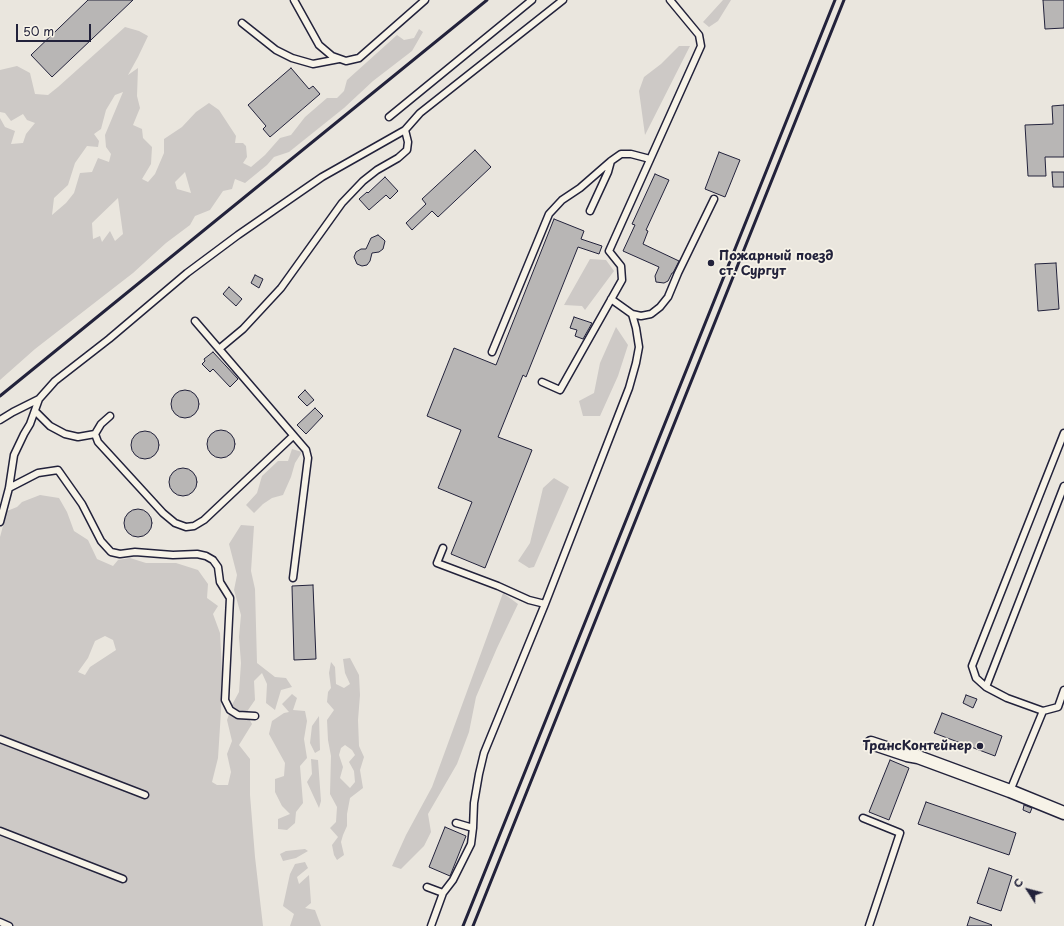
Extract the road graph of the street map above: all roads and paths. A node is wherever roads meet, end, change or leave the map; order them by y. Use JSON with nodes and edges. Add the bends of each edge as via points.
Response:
{"nodes":[{"id":1,"x":294,"y":0,"type":"edge"},
{"id":2,"x":425,"y":0,"type":"edge"},
{"id":3,"x":532,"y":0,"type":"edge"},
{"id":4,"x":563,"y":0,"type":"edge"},
{"id":5,"x":670,"y":0,"type":"edge"},
{"id":6,"x":242,"y":23,"type":"dead end"},
{"id":7,"x":341,"y":59,"type":"junction"},
{"id":8,"x":389,"y":117,"type":"dead end"},
{"id":9,"x":405,"y":130,"type":"junction"},
{"id":10,"x":650,"y":159,"type":"junction"},
{"id":11,"x":611,"y":161,"type":"junction"},
{"id":12,"x":714,"y":199,"type":"dead end"},
{"id":13,"x":590,"y":210,"type":"dead end"},
{"id":14,"x":611,"y":299,"type":"junction"},
{"id":15,"x":632,"y":314,"type":"junction"},
{"id":16,"x":195,"y":321,"type":"dead end"},
{"id":17,"x":219,"y":349,"type":"junction"},
{"id":18,"x":492,"y":352,"type":"dead end"},
{"id":19,"x":542,"y":382,"type":"dead end"},
{"id":20,"x":39,"y":399,"type":"junction"},
{"id":21,"x":35,"y":411,"type":"junction"},
{"id":22,"x":110,"y":416,"type":"dead end"},
{"id":23,"x":0,"y":420,"type":"edge"},
{"id":24,"x":1064,"y":433,"type":"edge"},
{"id":25,"x":94,"y":434,"type":"junction"},
{"id":26,"x":293,"y":436,"type":"junction"},
{"id":27,"x":1064,"y":486,"type":"edge"},
{"id":28,"x":9,"y":488,"type":"junction"},
{"id":29,"x":0,"y":522,"type":"edge"},
{"id":30,"x":442,"y":548,"type":"dead end"},
{"id":31,"x":293,"y":578,"type":"dead end"},
{"id":32,"x":545,"y":604,"type":"junction"},
{"id":33,"x":986,"y":687,"type":"junction"},
{"id":34,"x":1064,"y":690,"type":"edge"},
{"id":35,"x":1043,"y":711,"type":"junction"},
{"id":36,"x":256,"y":716,"type":"dead end"},
{"id":37,"x":0,"y":739,"type":"edge"},
{"id":38,"x":871,"y":743,"type":"dead end"},
{"id":39,"x":1010,"y":791,"type":"junction"},
{"id":40,"x":145,"y":795,"type":"dead end"},
{"id":41,"x":1064,"y":813,"type":"edge"},
{"id":42,"x":863,"y":818,"type":"dead end"},
{"id":43,"x":456,"y":823,"type":"dead end"},
{"id":44,"x":473,"y":828,"type":"junction"},
{"id":45,"x":0,"y":831,"type":"edge"},
{"id":46,"x":123,"y":879,"type":"dead end"},
{"id":47,"x":427,"y":887,"type":"dead end"},
{"id":48,"x":444,"y":893,"type":"junction"},
{"id":49,"x":0,"y":922,"type":"edge"},
{"id":50,"x":9,"y":926,"type":"edge"},
{"id":51,"x":431,"y":926,"type":"edge"},
{"id":52,"x":869,"y":926,"type":"edge"}],
"edges":[{"from":1,"to":7,"type":"lane","via":[[319,44],[332,56]]},
{"from":2,"to":7,"type":"lane","via":[[359,58],[346,61]]},
{"from":3,"to":8,"type":"lane"},
{"from":4,"to":9,"type":"lane","via":[[420,113]]},
{"from":5,"to":10,"type":"lane","via":[[699,35],[701,46]]},
{"from":6,"to":7,"type":"lane","via":[[276,50],[292,58],[313,64]]},
{"from":9,"to":17,"type":"lane","via":[[407,150],[363,181],[342,203],[280,288],[243,328]]},
{"from":9,"to":20,"type":"lane","via":[[322,177],[187,273],[55,381]]},
{"from":10,"to":11,"type":"lane","via":[[621,154]]},
{"from":10,"to":14,"type":"lane","via":[[609,251],[621,266],[622,280]]},
{"from":11,"to":13,"type":"lane"},
{"from":11,"to":18,"type":"lane","via":[[562,200],[549,214]]},
{"from":12,"to":15,"type":"lane","via":[[668,297],[650,314]]},
{"from":14,"to":15,"type":"lane"},
{"from":14,"to":19,"type":"lane","via":[[560,390]]},
{"from":15,"to":32,"type":"lane","via":[[639,348],[629,388]]},
{"from":16,"to":17,"type":"lane"},
{"from":17,"to":26,"type":"lane"},
{"from":20,"to":21,"type":"lane"},
{"from":20,"to":23,"type":"lane"},
{"from":21,"to":25,"type":"lane","via":[[50,426],[65,434],[78,437]]},
{"from":21,"to":28,"type":"lane","via":[[14,455]]},
{"from":22,"to":25,"type":"lane"},
{"from":24,"to":33,"type":"lane","via":[[972,666],[976,678]]},
{"from":25,"to":26,"type":"lane","via":[[98,442],[163,513],[175,523],[186,526],[194,526],[204,520]]},
{"from":26,"to":31,"type":"lane","via":[[306,450],[308,458]]},
{"from":27,"to":33,"type":"lane"},
{"from":28,"to":29,"type":"lane"},
{"from":28,"to":36,"type":"lane","via":[[38,473],[58,470],[82,504],[101,541],[111,552],[197,554],[213,560],[218,567],[220,582],[230,598],[225,700],[230,710],[238,715]]},
{"from":30,"to":32,"type":"lane","via":[[437,563]]},
{"from":32,"to":44,"type":"lane","via":[[484,753],[474,803]]},
{"from":33,"to":35,"type":"lane"},
{"from":34,"to":35,"type":"lane","via":[[1058,707]]},
{"from":35,"to":39,"type":"lane"},
{"from":37,"to":40,"type":"lane"},
{"from":38,"to":39,"type":"street","via":[[918,757]]},
{"from":39,"to":41,"type":"street"},
{"from":42,"to":52,"type":"lane","via":[[900,833]]},
{"from":43,"to":44,"type":"lane"},
{"from":44,"to":48,"type":"lane","via":[[470,844]]},
{"from":45,"to":46,"type":"lane"},
{"from":47,"to":48,"type":"lane"},
{"from":48,"to":51,"type":"lane"},
{"from":49,"to":50,"type":"lane"}]}
